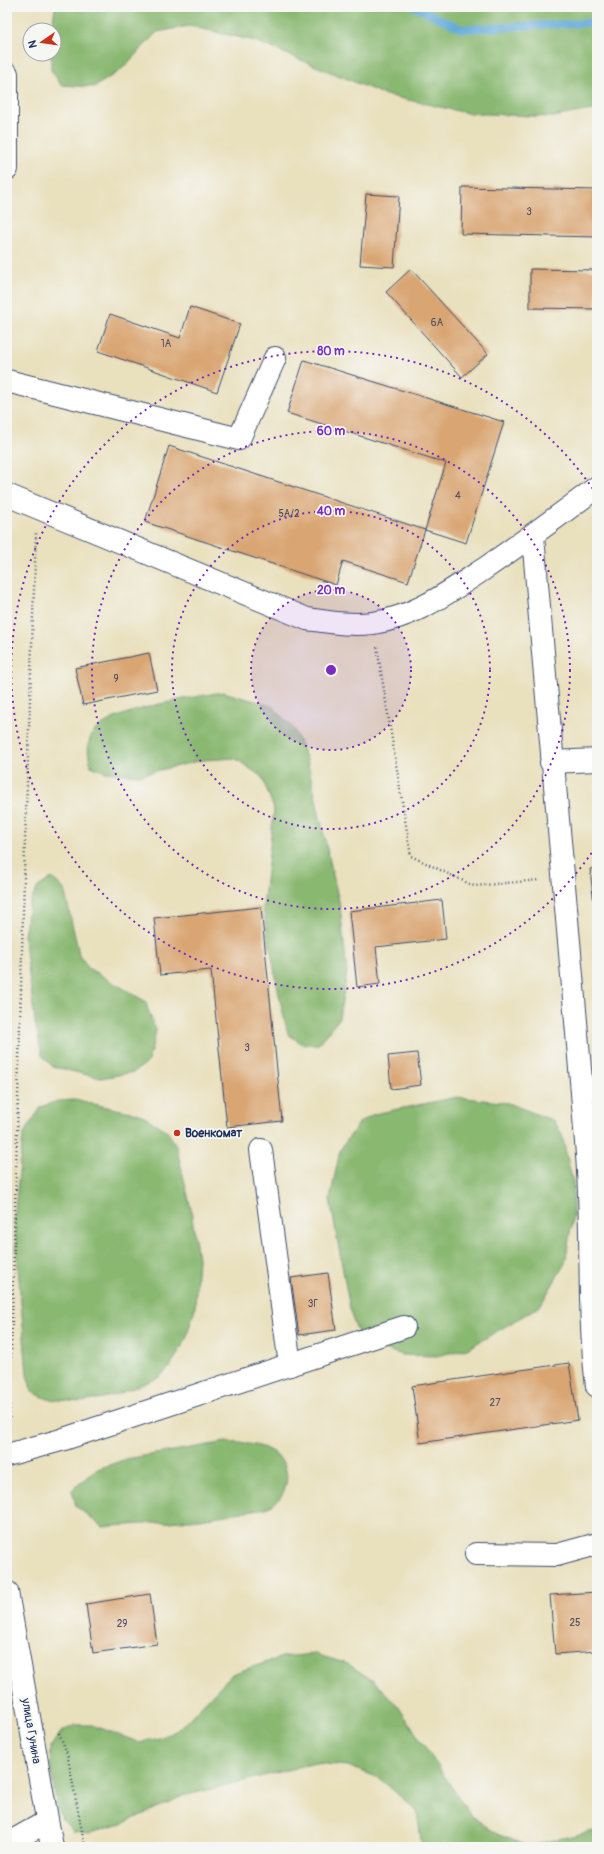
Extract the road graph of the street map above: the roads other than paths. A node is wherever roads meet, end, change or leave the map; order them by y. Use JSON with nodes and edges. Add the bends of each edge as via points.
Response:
{"nodes":[{"id":1,"x":7,"y":74,"type":"edge"},
{"id":2,"x":7,"y":169,"type":"edge"},
{"id":3,"x":276,"y":358,"type":"dead end"},
{"id":4,"x":7,"y":381,"type":"edge"},
{"id":5,"x":597,"y":487,"type":"edge"},
{"id":6,"x":7,"y":495,"type":"edge"},
{"id":7,"x":533,"y":536,"type":"junction"},
{"id":8,"x":597,"y":760,"type":"edge"},
{"id":9,"x":551,"y":762,"type":"junction"},
{"id":10,"x":261,"y":1150,"type":"dead end"},
{"id":11,"x":593,"y":1191,"type":"edge"},
{"id":12,"x":404,"y":1327,"type":"dead end"},
{"id":13,"x":290,"y":1365,"type":"junction"},
{"id":14,"x":597,"y":1386,"type":"edge"},
{"id":15,"x":8,"y":1463,"type":"edge"},
{"id":16,"x":597,"y":1544,"type":"edge"},
{"id":17,"x":476,"y":1554,"type":"dead end"},
{"id":18,"x":7,"y":1592,"type":"edge"},
{"id":19,"x":46,"y":1822,"type":"junction"},
{"id":20,"x":7,"y":1844,"type":"edge"},
{"id":21,"x":52,"y":1847,"type":"edge"}],
"edges":[{"from":1,"to":2,"type":"street"},
{"from":3,"to":4,"type":"street","via":[[239,439]]},
{"from":5,"to":7,"type":"street"},
{"from":6,"to":7,"type":"street","via":[[307,619],[346,624],[374,623],[410,613],[447,593]]},
{"from":7,"to":9,"type":"street"},
{"from":8,"to":9,"type":"street"},
{"from":9,"to":11,"type":"street"},
{"from":10,"to":13,"type":"street"},
{"from":11,"to":14,"type":"street","via":[[592,1349]]},
{"from":12,"to":13,"type":"street"},
{"from":13,"to":15,"type":"street","via":[[61,1440]]},
{"from":16,"to":17,"type":"street","via":[[557,1555]]},
{"from":18,"to":19,"type":"street","name":"улица Гунина"},
{"from":19,"to":20,"type":"street"},
{"from":19,"to":21,"type":"street","name":"улица Гунина"}]}
